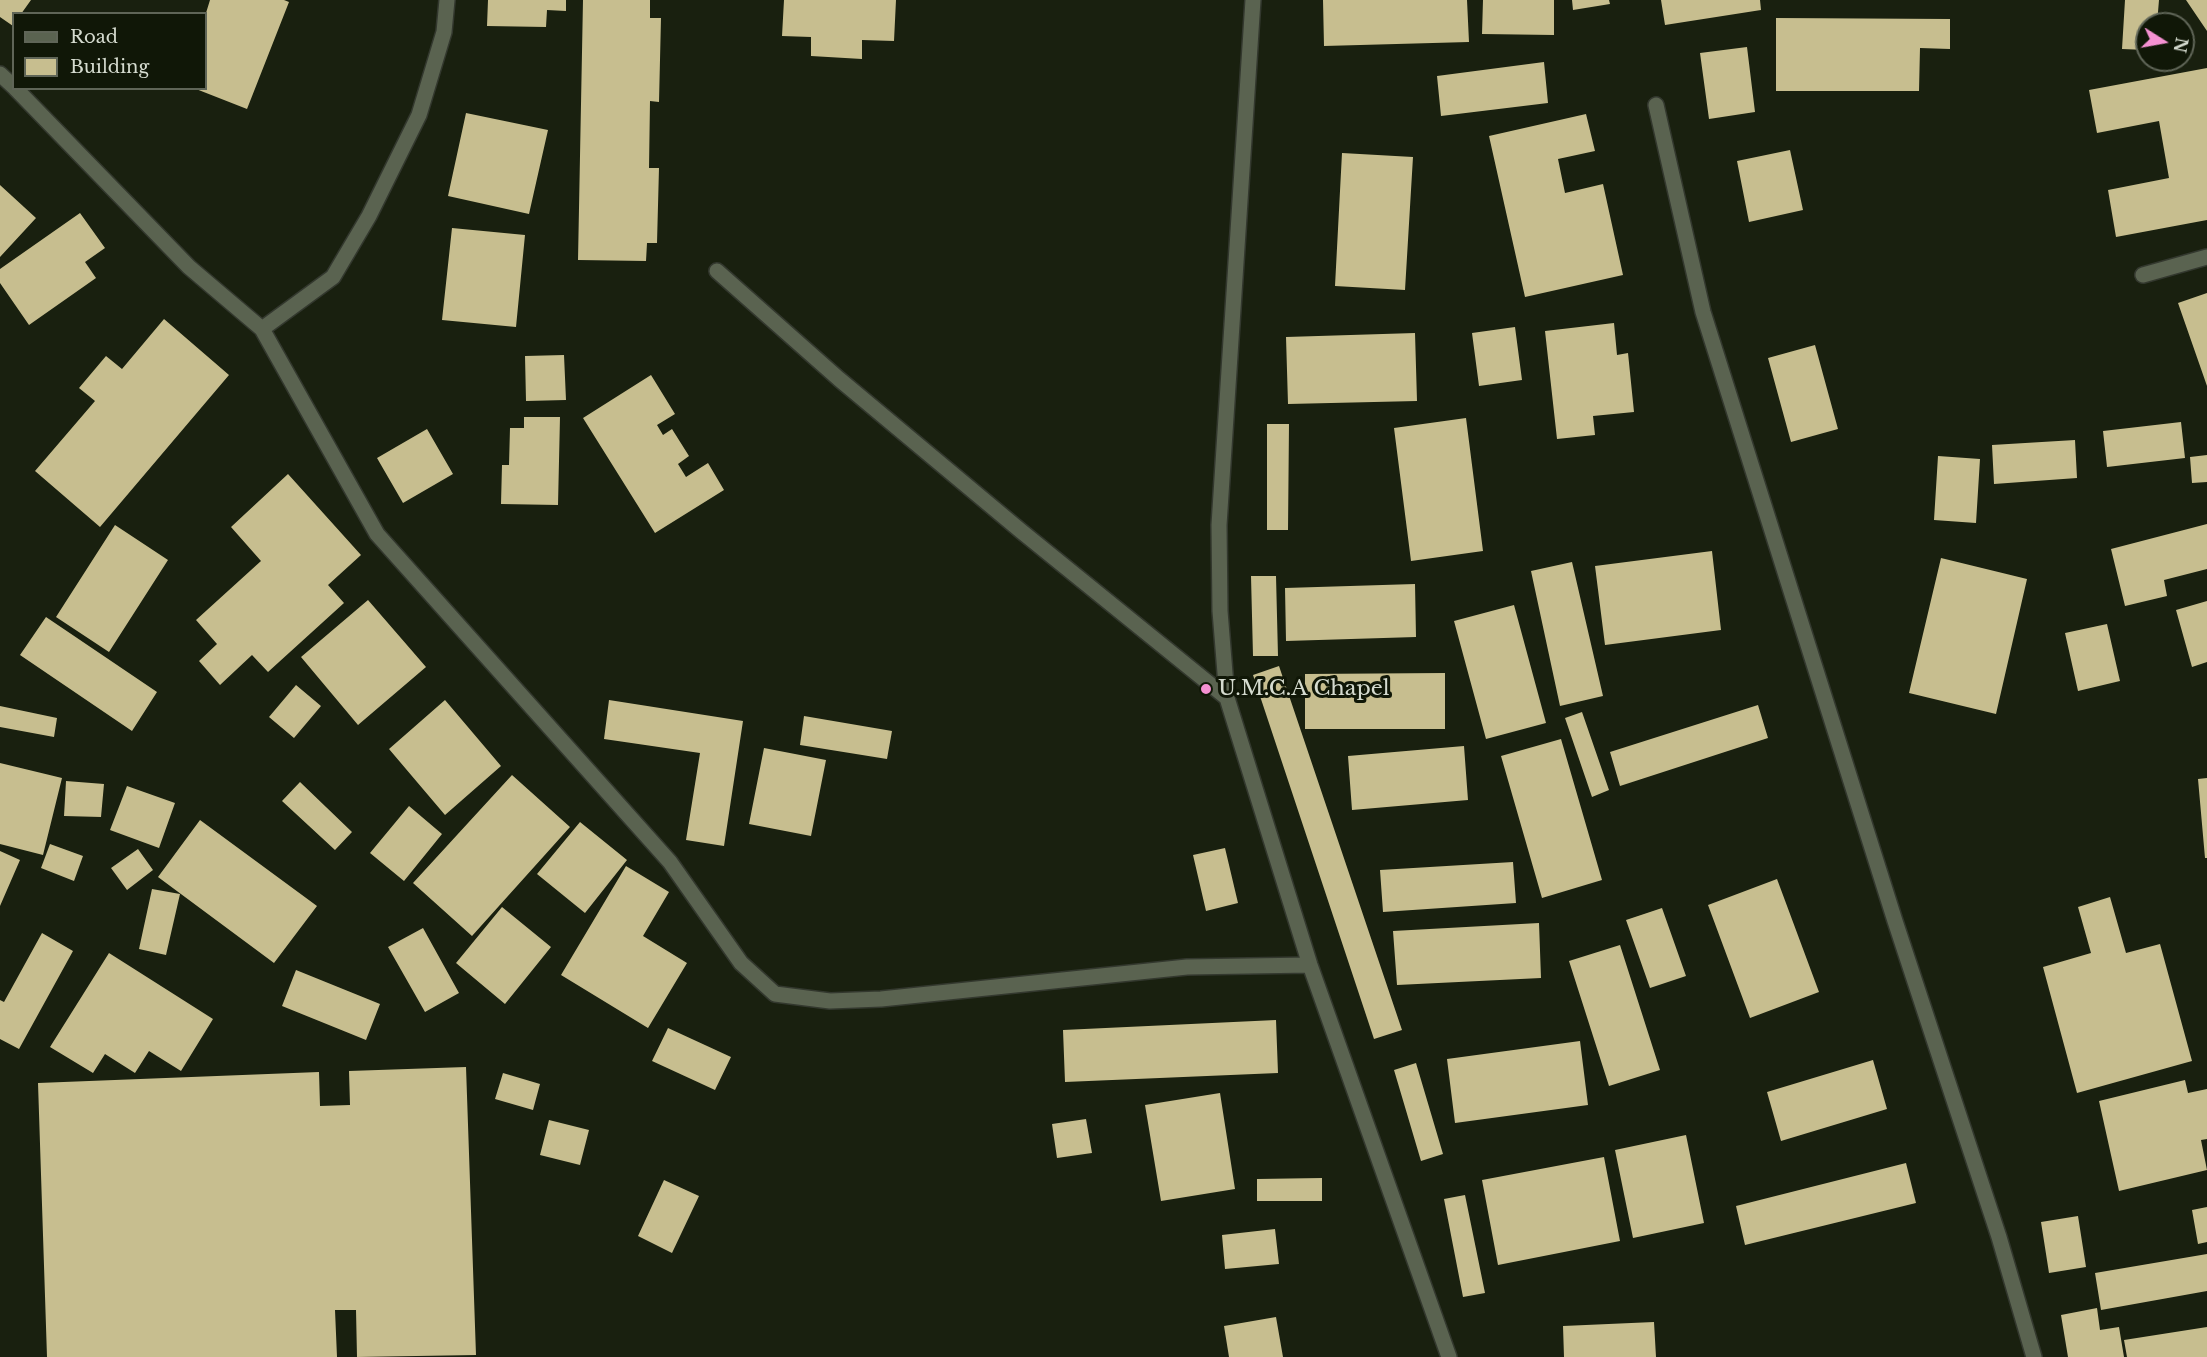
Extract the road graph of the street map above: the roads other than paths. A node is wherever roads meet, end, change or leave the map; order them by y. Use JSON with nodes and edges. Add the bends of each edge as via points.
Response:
{"nodes":[{"id":1,"x":447,"y":0,"type":"edge"},
{"id":2,"x":1253,"y":0,"type":"edge"},
{"id":3,"x":0,"y":74,"type":"edge"},
{"id":4,"x":12,"y":86,"type":"edge"},
{"id":5,"x":16,"y":90,"type":"edge"},
{"id":6,"x":1656,"y":105,"type":"dead end"},
{"id":7,"x":2207,"y":257,"type":"edge"},
{"id":8,"x":717,"y":271,"type":"dead end"},
{"id":9,"x":2143,"y":275,"type":"dead end"},
{"id":10,"x":262,"y":329,"type":"junction"},
{"id":11,"x":1227,"y":698,"type":"junction"},
{"id":12,"x":1311,"y":965,"type":"junction"},
{"id":13,"x":1449,"y":1357,"type":"edge"},
{"id":14,"x":2034,"y":1357,"type":"edge"}],
"edges":[{"from":1,"to":10,"type":"street","via":[[444,32],[418,115],[369,216],[333,277]]},
{"from":2,"to":11,"type":"street","via":[[1219,525]]},
{"from":3,"to":4,"type":"street"},
{"from":5,"to":10,"type":"street","via":[[189,267]]},
{"from":6,"to":14,"type":"street","via":[[1703,312]]},
{"from":7,"to":9,"type":"street"},
{"from":8,"to":11,"type":"street","via":[[1002,516]]},
{"from":10,"to":12,"type":"street","via":[[377,534],[670,862],[741,963],[775,994],[830,1001],[881,999],[1187,967]]},
{"from":11,"to":12,"type":"street"},
{"from":12,"to":13,"type":"street"}]}
